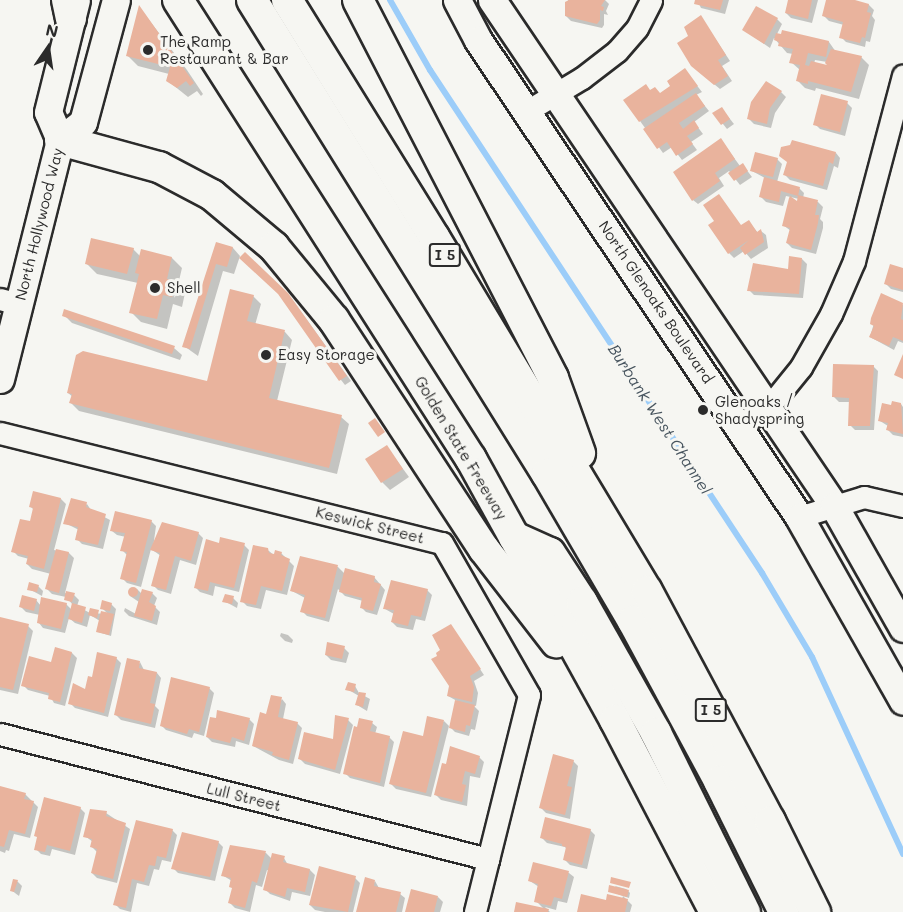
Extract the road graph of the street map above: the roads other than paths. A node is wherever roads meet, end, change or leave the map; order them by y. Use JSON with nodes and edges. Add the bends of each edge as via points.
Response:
{"nodes":[{"id":1,"x":116,"y":0,"type":"edge"},
{"id":2,"x":178,"y":0,"type":"edge"},
{"id":3,"x":252,"y":0,"type":"edge"},
{"id":4,"x":287,"y":0,"type":"edge"},
{"id":5,"x":358,"y":0,"type":"edge"},
{"id":6,"x":457,"y":0,"type":"edge"},
{"id":7,"x":492,"y":0,"type":"edge"},
{"id":8,"x":651,"y":0,"type":"edge"},
{"id":9,"x":71,"y":6,"type":"edge"},
{"id":10,"x":903,"y":75,"type":"edge"},
{"id":11,"x":554,"y":95,"type":"junction"},
{"id":12,"x":527,"y":111,"type":"junction"},
{"id":13,"x":60,"y":140,"type":"junction"},
{"id":14,"x":9,"y":301,"type":"edge"},
{"id":15,"x":0,"y":379,"type":"edge"},
{"id":16,"x":767,"y":409,"type":"junction"},
{"id":17,"x":739,"y":424,"type":"junction"},
{"id":18,"x":0,"y":433,"type":"edge"},
{"id":19,"x":834,"y":506,"type":"junction"},
{"id":20,"x":903,"y":506,"type":"edge"},
{"id":21,"x":600,"y":512,"type":"junction"},
{"id":22,"x":799,"y":517,"type":"junction"},
{"id":23,"x":514,"y":537,"type":"junction"},
{"id":24,"x":903,"y":628,"type":"edge"},
{"id":25,"x":903,"y":701,"type":"edge"},
{"id":26,"x":615,"y":720,"type":"junction"},
{"id":27,"x":0,"y":734,"type":"edge"},
{"id":28,"x":488,"y":859,"type":"junction"},
{"id":29,"x":475,"y":912,"type":"edge"},
{"id":30,"x":715,"y":912,"type":"edge"},
{"id":31,"x":745,"y":912,"type":"edge"},
{"id":32,"x":784,"y":912,"type":"edge"},
{"id":33,"x":815,"y":912,"type":"edge"}],
"edges":[{"from":1,"to":13,"type":"main road","name":"North Hollywood Way","via":[[82,122]]},
{"from":2,"to":23,"type":"highway","name":"Golden State Freeway","via":[[471,459]]},
{"from":3,"to":32,"type":"highway","via":[[547,474],[633,621]]},
{"from":4,"to":21,"type":"highway","number":"I 5"},
{"from":5,"to":21,"type":"highway","via":[[554,378]]},
{"from":6,"to":12,"type":"main road","name":"North Glenoaks Boulevard","via":[[478,40]]},
{"from":7,"to":11,"type":"main road"},
{"from":8,"to":11,"type":"street","via":[[637,28],[617,51]]},
{"from":9,"to":13,"type":"main road","name":"North Hollywood Way","via":[[48,112]]},
{"from":10,"to":16,"type":"street","via":[[854,261],[831,314],[801,367]]},
{"from":11,"to":12,"type":"street"},
{"from":11,"to":16,"type":"main road"},
{"from":12,"to":17,"type":"main road","name":"North Glenoaks Boulevard"},
{"from":13,"to":14,"type":"main road","name":"North Hollywood Way"},
{"from":13,"to":26,"type":"highway","via":[[159,168],[212,195],[274,247],[334,320],[484,549]]},
{"from":14,"to":15,"type":"main road","name":"North Hollywood Way"},
{"from":16,"to":17,"type":"street"},
{"from":16,"to":19,"type":"main road"},
{"from":17,"to":22,"type":"main road","name":"North Glenoaks Boulevard"},
{"from":18,"to":28,"type":"street","name":"Keswick Street","via":[[442,543],[529,695]]},
{"from":19,"to":20,"type":"street","via":[[864,497]]},
{"from":19,"to":22,"type":"street"},
{"from":19,"to":24,"type":"main road"},
{"from":21,"to":33,"type":"highway","number":"I 5","via":[[690,671]]},
{"from":22,"to":25,"type":"main road","name":"North Glenoaks Boulevard"},
{"from":23,"to":26,"type":"highway","name":"Golden State Freeway"},
{"from":23,"to":31,"type":"highway","via":[[550,553],[582,602],[656,733]]},
{"from":26,"to":30,"type":"highway","name":"Golden State Freeway"},
{"from":27,"to":28,"type":"street","name":"Lull Street"},
{"from":28,"to":29,"type":"street","name":"Keswick Street"}]}
